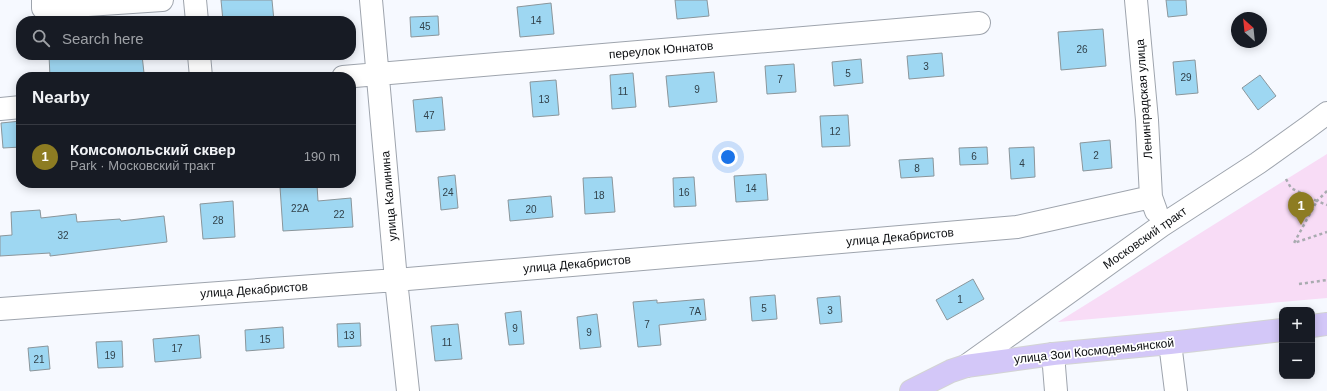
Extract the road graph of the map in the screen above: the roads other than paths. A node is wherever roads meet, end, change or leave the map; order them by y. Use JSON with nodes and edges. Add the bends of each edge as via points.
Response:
{"nodes":[{"id":1,"x":43,"y":0,"type":"edge"},
{"id":2,"x":162,"y":0,"type":"edge"},
{"id":3,"x":196,"y":0,"type":"edge"},
{"id":4,"x":371,"y":0,"type":"edge"},
{"id":5,"x":1136,"y":0,"type":"edge"},
{"id":6,"x":197,"y":16,"type":"edge"},
{"id":7,"x":979,"y":23,"type":"dead end"},
{"id":8,"x":199,"y":60,"type":"edge"},
{"id":9,"x":201,"y":72,"type":"edge"},
{"id":10,"x":378,"y":74,"type":"junction"},
{"id":11,"x":356,"y":76,"type":"edge"},
{"id":12,"x":16,"y":107,"type":"edge"},
{"id":13,"x":0,"y":109,"type":"edge"},
{"id":14,"x":1327,"y":113,"type":"edge"},
{"id":15,"x":1151,"y":197,"type":"junction"},
{"id":16,"x":1161,"y":226,"type":"junction"},
{"id":17,"x":396,"y":280,"type":"junction"},
{"id":18,"x":0,"y":309,"type":"edge"},
{"id":19,"x":1327,"y":324,"type":"edge"},
{"id":20,"x":1315,"y":326,"type":"edge"},
{"id":21,"x":1279,"y":330,"type":"edge"},
{"id":22,"x":1170,"y":343,"type":"junction"},
{"id":23,"x":1053,"y":354,"type":"junction"},
{"id":24,"x":966,"y":366,"type":"junction"},
{"id":25,"x":408,"y":391,"type":"edge"},
{"id":26,"x":911,"y":391,"type":"edge"},
{"id":27,"x":1056,"y":391,"type":"edge"},
{"id":28,"x":1176,"y":391,"type":"edge"}],
"edges":[{"from":1,"to":2,"type":"street","via":[[43,8]]},
{"from":3,"to":6,"type":"street"},
{"from":4,"to":10,"type":"street","name":"улица Калинина"},
{"from":5,"to":15,"type":"street","name":"Ленинградская улица"},
{"from":7,"to":10,"type":"street","name":"переулок Юннатов"},
{"from":8,"to":9,"type":"street"},
{"from":10,"to":11,"type":"street","name":"переулок Юннатов"},
{"from":10,"to":17,"type":"street","name":"улица Калинина"},
{"from":12,"to":13,"type":"street"},
{"from":14,"to":16,"type":"street","name":"Московский тракт","via":[[1258,163]]},
{"from":15,"to":16,"type":"street","name":"Ленинградская улица"},
{"from":15,"to":17,"type":"street","name":"улица Декабристов","via":[[1017,226]]},
{"from":16,"to":24,"type":"street","name":"Московский тракт"},
{"from":17,"to":18,"type":"street","name":"улица Декабристов"},
{"from":17,"to":25,"type":"street","name":"улица Калинина"},
{"from":19,"to":20,"type":"main road"},
{"from":21,"to":22,"type":"main road","name":"улица Зои Космодемьянской"},
{"from":22,"to":23,"type":"main road","name":"улица Зои Космодемьянской"},
{"from":22,"to":28,"type":"street"},
{"from":23,"to":24,"type":"main road","name":"улица Зои Космодемьянской"},
{"from":23,"to":27,"type":"street"},
{"from":24,"to":26,"type":"main road","name":"улица Зои Космодемьянской"}]}
